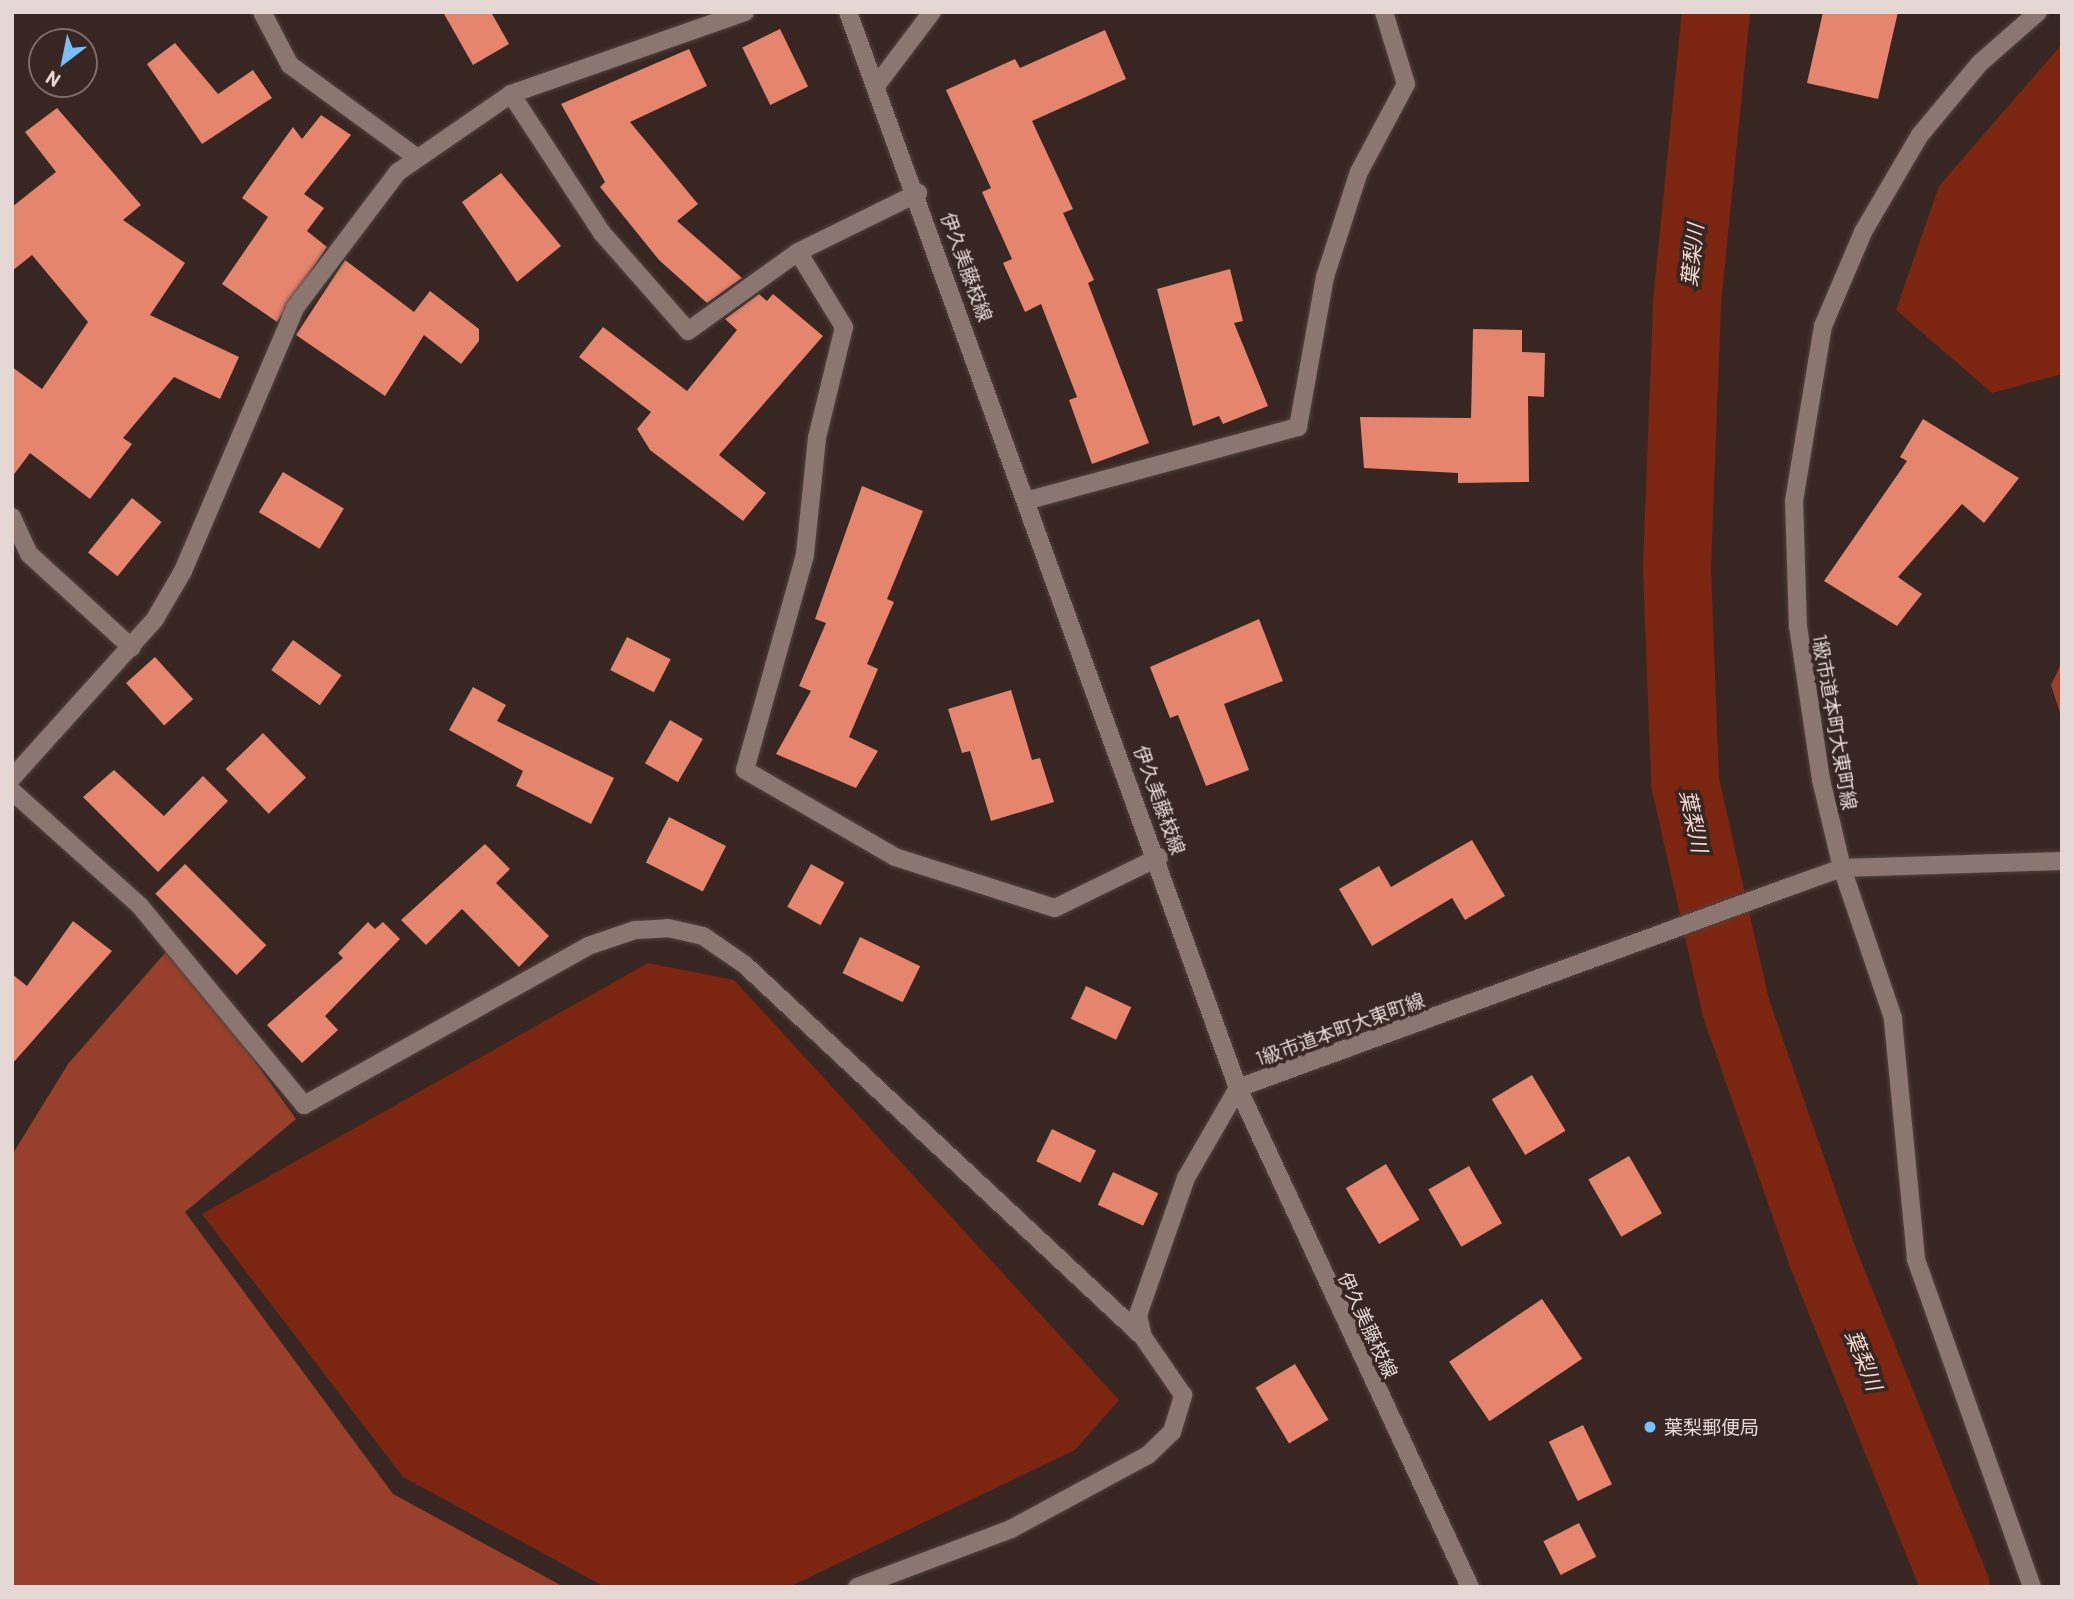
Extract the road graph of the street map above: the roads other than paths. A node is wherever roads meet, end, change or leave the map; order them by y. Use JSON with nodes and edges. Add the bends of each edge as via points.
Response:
{"nodes":[{"id":1,"x":262,"y":12,"type":"edge"},
{"id":2,"x":745,"y":12,"type":"edge"},
{"id":3,"x":848,"y":12,"type":"edge"},
{"id":4,"x":932,"y":12,"type":"edge"},
{"id":5,"x":1384,"y":12,"type":"edge"},
{"id":6,"x":2038,"y":12,"type":"edge"},
{"id":7,"x":876,"y":86,"type":"junction"},
{"id":8,"x":511,"y":94,"type":"junction"},
{"id":9,"x":416,"y":157,"type":"junction"},
{"id":10,"x":918,"y":193,"type":"junction"},
{"id":11,"x":798,"y":252,"type":"junction"},
{"id":12,"x":1030,"y":500,"type":"junction"},
{"id":13,"x":12,"y":517,"type":"edge"},
{"id":14,"x":132,"y":648,"type":"junction"},
{"id":15,"x":12,"y":778,"type":"edge"},
{"id":16,"x":12,"y":791,"type":"edge"},
{"id":17,"x":1158,"y":857,"type":"junction"},
{"id":18,"x":2062,"y":861,"type":"edge"},
{"id":19,"x":1842,"y":868,"type":"junction"},
{"id":20,"x":1238,"y":1088,"type":"junction"},
{"id":21,"x":1143,"y":1337,"type":"junction"},
{"id":22,"x":857,"y":1587,"type":"edge"},
{"id":23,"x":1470,"y":1587,"type":"edge"},
{"id":24,"x":2032,"y":1587,"type":"edge"}],
"edges":[{"from":1,"to":9,"type":"street","via":[[290,65]]},
{"from":2,"to":8,"type":"street"},
{"from":3,"to":7,"type":"street","name":"伊久美藤枝線"},
{"from":4,"to":7,"type":"street"},
{"from":5,"to":12,"type":"street","via":[[1406,83],[1359,172],[1325,278],[1298,427]]},
{"from":6,"to":19,"type":"street","name":"1級市道本町大東町線","via":[[1980,63],[1920,135],[1863,232],[1823,326],[1794,502],[1797,599],[1821,780]]},
{"from":7,"to":10,"type":"street","name":"伊久美藤枝線"},
{"from":8,"to":9,"type":"street"},
{"from":8,"to":11,"type":"street","via":[[602,233],[688,331]]},
{"from":9,"to":14,"type":"street","via":[[349,229],[295,308],[183,570]]},
{"from":10,"to":11,"type":"street"},
{"from":10,"to":12,"type":"street","name":"伊久美藤枝線"},
{"from":11,"to":17,"type":"street","via":[[844,327],[817,438],[805,555],[745,770],[895,857],[1055,908]]},
{"from":12,"to":17,"type":"street","name":"伊久美藤枝線"},
{"from":13,"to":14,"type":"street","via":[[29,554]]},
{"from":14,"to":15,"type":"street"},
{"from":16,"to":21,"type":"street","via":[[140,906],[304,1105],[588,947],[635,930],[704,936],[744,965]]},
{"from":17,"to":20,"type":"street","name":"伊久美藤枝線"},
{"from":18,"to":19,"type":"street"},
{"from":19,"to":20,"type":"street","name":"1級市道本町大東町線"},
{"from":19,"to":24,"type":"street","via":[[1893,1018],[1916,1259]]},
{"from":20,"to":21,"type":"street","via":[[1186,1178],[1138,1315]]},
{"from":20,"to":23,"type":"street","name":"伊久美藤枝線"},
{"from":21,"to":22,"type":"street","via":[[1183,1395],[1172,1432],[1148,1455],[1011,1529]]}]}
